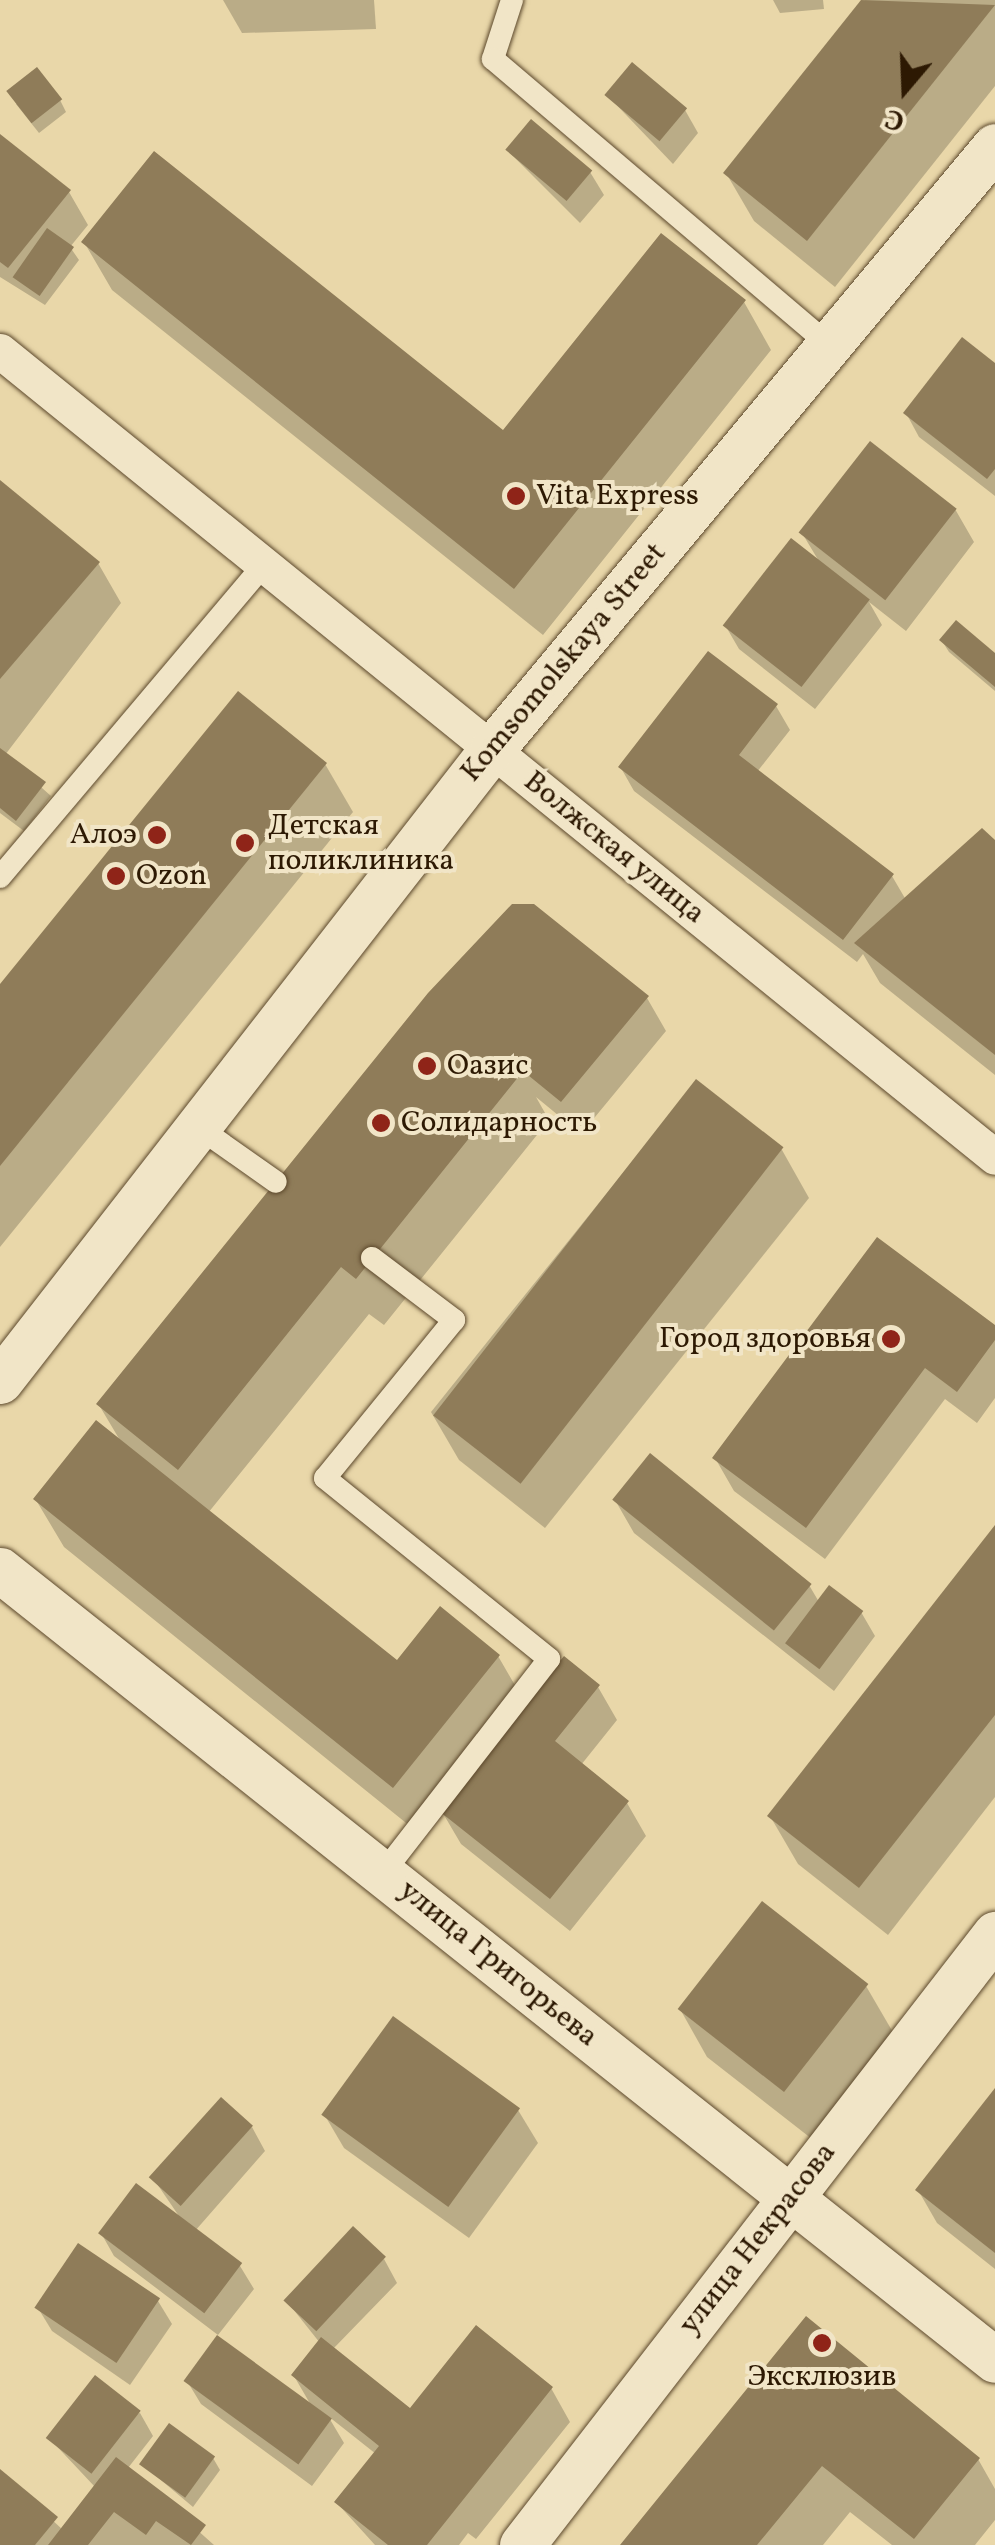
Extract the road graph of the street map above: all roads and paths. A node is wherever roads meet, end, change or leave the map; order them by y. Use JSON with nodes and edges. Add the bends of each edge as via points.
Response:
{"nodes":[{"id":1,"x":512,"y":0,"type":"edge"},
{"id":2,"x":995,"y":146,"type":"edge"},
{"id":3,"x":829,"y":344,"type":"junction"},
{"id":4,"x":0,"y":351,"type":"edge"},
{"id":5,"x":264,"y":565,"type":"junction"},
{"id":6,"x":492,"y":749,"type":"junction"},
{"id":7,"x":0,"y":876,"type":"edge"},
{"id":8,"x":198,"y":1127,"type":"junction"},
{"id":9,"x":995,"y":1157,"type":"edge"},
{"id":10,"x":276,"y":1182,"type":"dead end"},
{"id":11,"x":372,"y":1258,"type":"dead end"},
{"id":12,"x":0,"y":1382,"type":"edge"},
{"id":13,"x":0,"y":1570,"type":"edge"},
{"id":14,"x":384,"y":1872,"type":"junction"},
{"id":15,"x":995,"y":1934,"type":"edge"},
{"id":16,"x":789,"y":2197,"type":"junction"},
{"id":17,"x":995,"y":2360,"type":"edge"},
{"id":18,"x":522,"y":2545,"type":"edge"}],
"edges":[{"from":1,"to":3,"type":"lane","via":[[493,59]]},
{"from":2,"to":3,"type":"street","name":"Komsomolskaya Street"},
{"from":3,"to":6,"type":"street","name":"Komsomolskaya Street"},
{"from":4,"to":5,"type":"street","name":"Волжская улица"},
{"from":5,"to":6,"type":"street","name":"Волжская улица"},
{"from":5,"to":7,"type":"lane"},
{"from":6,"to":8,"type":"street","name":"Komsomolskaya Street"},
{"from":6,"to":9,"type":"street","name":"Волжская улица"},
{"from":8,"to":10,"type":"lane"},
{"from":8,"to":12,"type":"street","name":"Komsomolskaya Street"},
{"from":11,"to":14,"type":"lane","via":[[454,1320],[325,1478],[549,1658]]},
{"from":13,"to":14,"type":"street","name":"улица Григорьева"},
{"from":14,"to":16,"type":"street","name":"улица Григорьева"},
{"from":15,"to":16,"type":"street","name":"улица Некрасова"},
{"from":16,"to":17,"type":"street","name":"улица Григорьева"},
{"from":16,"to":18,"type":"street","name":"улица Некрасова"}]}
